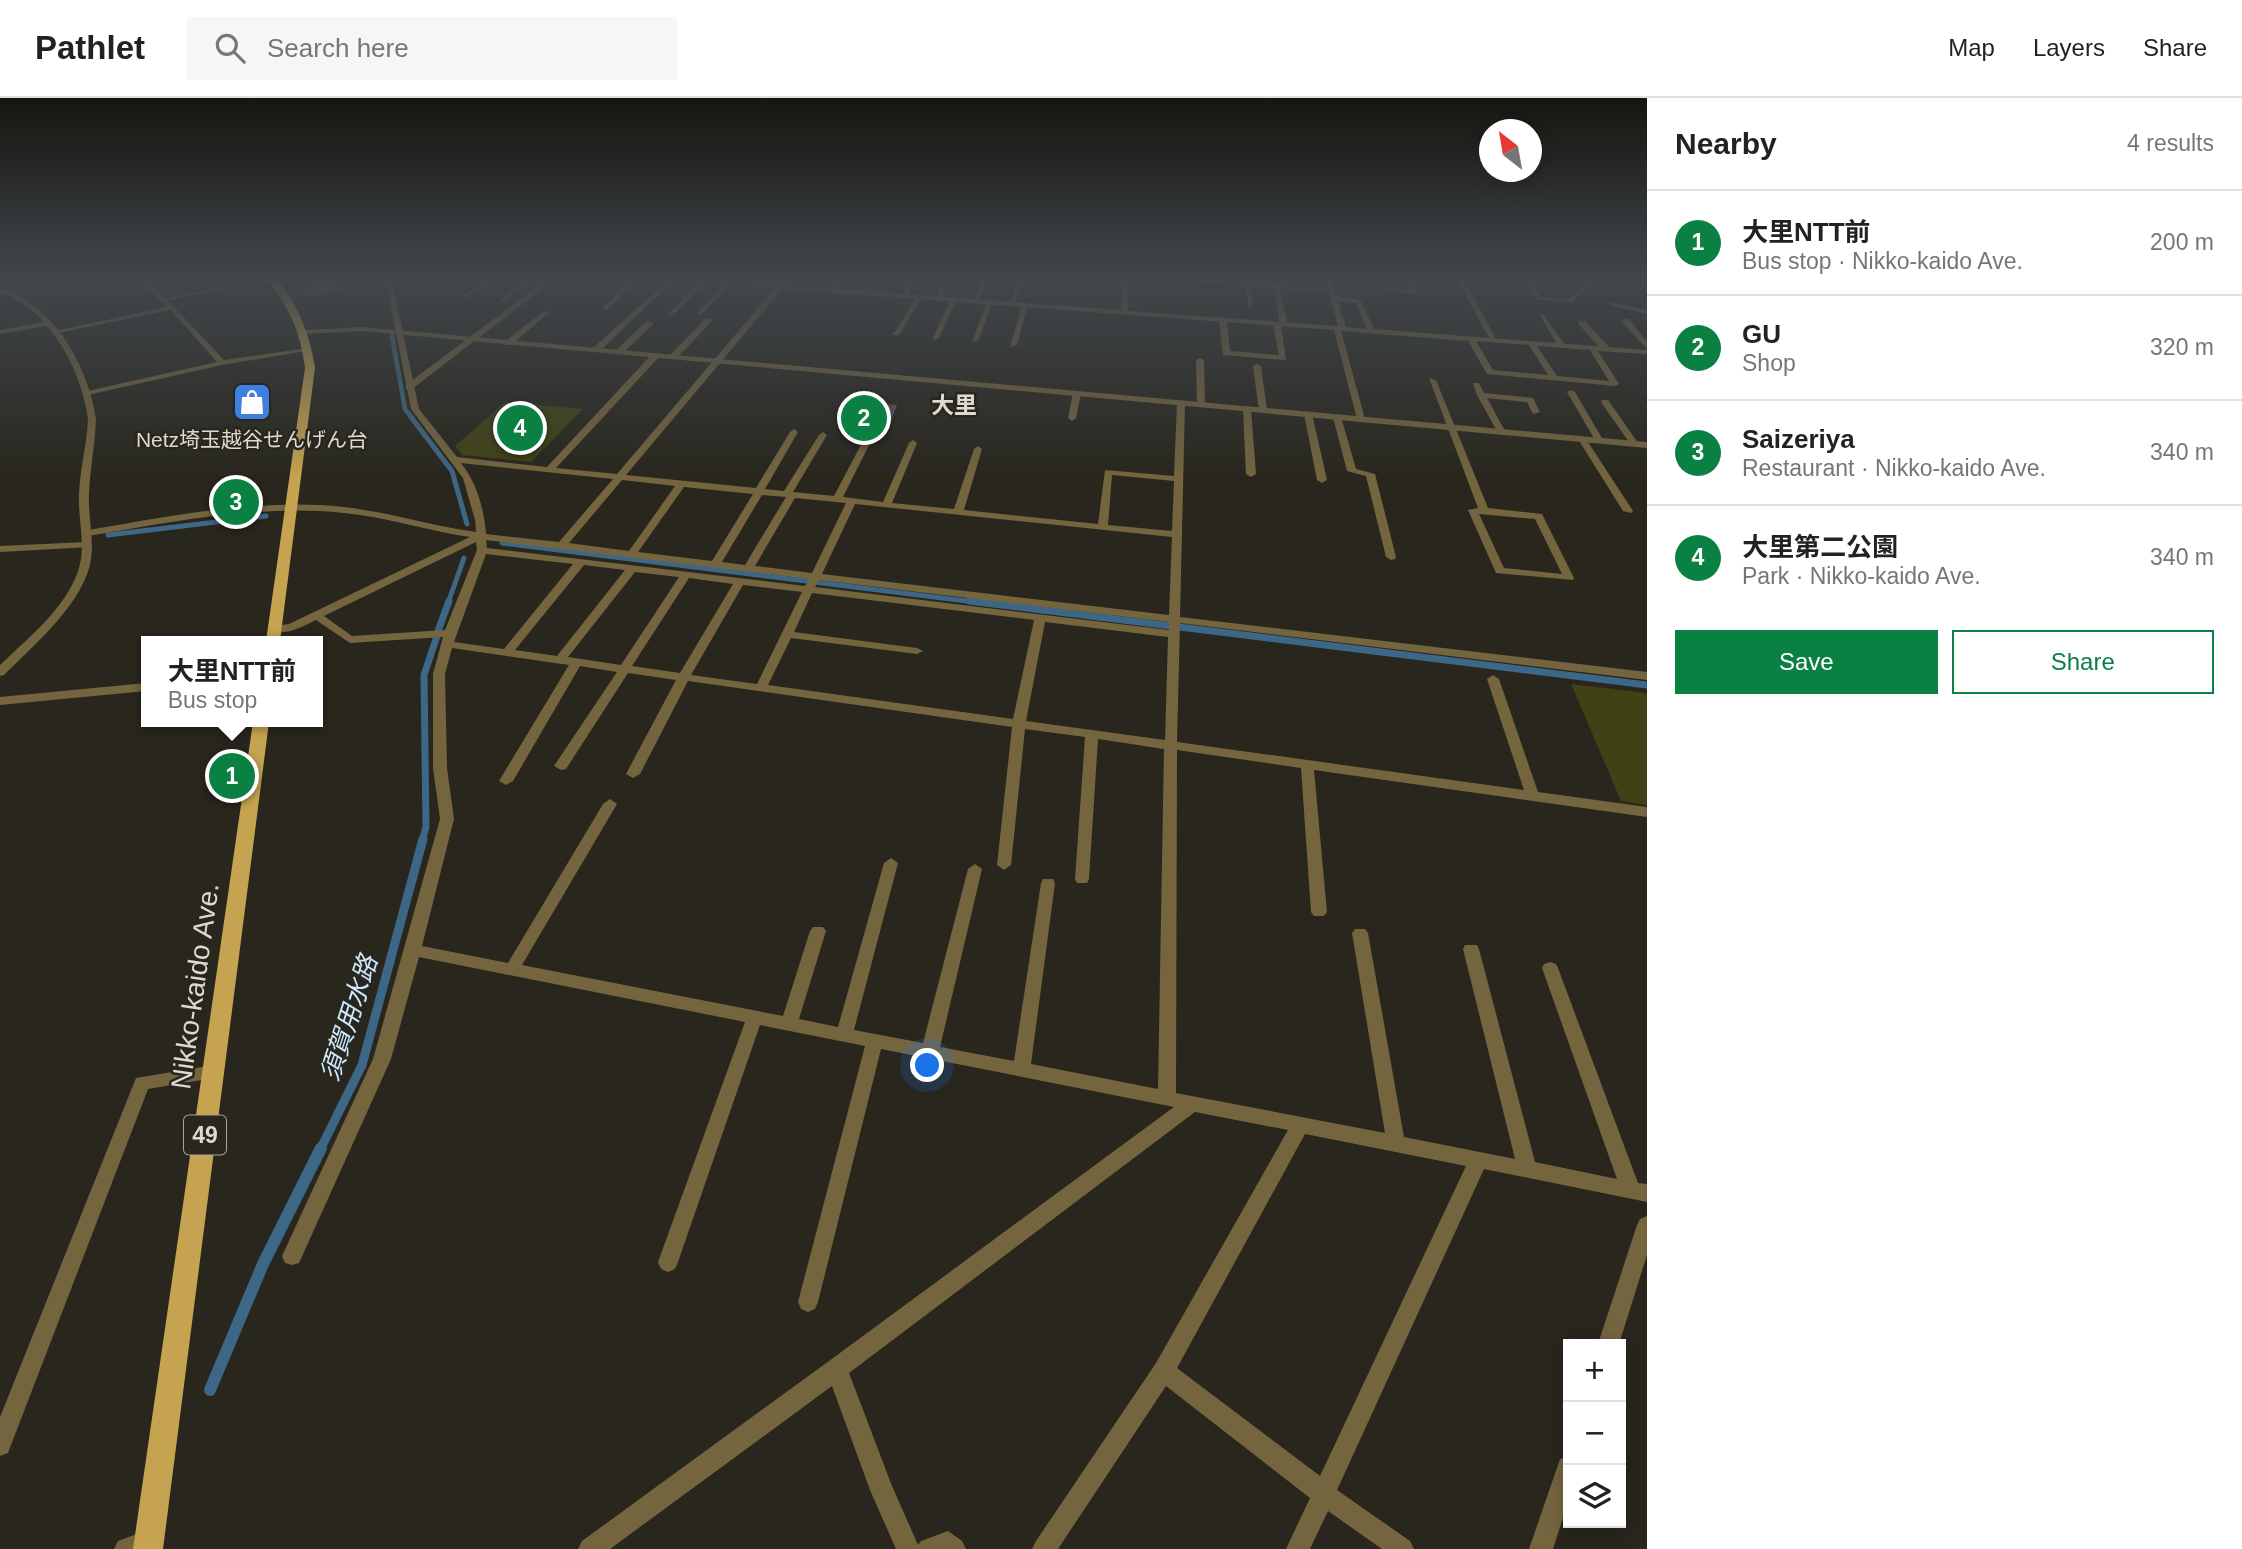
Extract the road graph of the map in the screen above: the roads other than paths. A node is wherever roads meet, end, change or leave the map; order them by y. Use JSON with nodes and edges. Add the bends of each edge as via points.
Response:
{"nodes":[{"id":1,"x":60,"y":344,"type":"edge"},
{"id":2,"x":204,"y":344,"type":"edge"},
{"id":3,"x":307,"y":344,"type":"edge"},
{"id":4,"x":401,"y":344,"type":"edge"},
{"id":5,"x":468,"y":344,"type":"edge"},
{"id":6,"x":517,"y":344,"type":"edge"},
{"id":7,"x":603,"y":344,"type":"edge"},
{"id":8,"x":628,"y":344,"type":"edge"},
{"id":9,"x":686,"y":344,"type":"edge"},
{"id":10,"x":732,"y":344,"type":"edge"},
{"id":11,"x":1225,"y":344,"type":"edge"},
{"id":12,"x":1282,"y":344,"type":"edge"},
{"id":13,"x":1341,"y":344,"type":"edge"},
{"id":14,"x":1474,"y":344,"type":"edge"},
{"id":15,"x":1528,"y":344,"type":"edge"},
{"id":16,"x":1532,"y":344,"type":"junction"},
{"id":17,"x":1601,"y":344,"type":"edge"},
{"id":18,"x":1562,"y":346,"type":"joint"},
{"id":19,"x":1593,"y":348,"type":"junction"},
{"id":20,"x":1606,"y":349,"type":"junction"},
{"id":21,"x":308,"y":350,"type":"junction"},
{"id":22,"x":596,"y":350,"type":"junction"},
{"id":23,"x":619,"y":352,"type":"junction"},
{"id":24,"x":1647,"y":352,"type":"edge"},
{"id":25,"x":656,"y":355,"type":"junction"},
{"id":26,"x":673,"y":357,"type":"junction"},
{"id":27,"x":1200,"y":360,"type":"dead end"},
{"id":28,"x":717,"y":361,"type":"junction"},
{"id":29,"x":222,"y":363,"type":"junction"},
{"id":30,"x":1257,"y":366,"type":"dead end"},
{"id":31,"x":1553,"y":378,"type":"junction"},
{"id":32,"x":1432,"y":380,"type":"dead end"},
{"id":33,"x":1476,"y":385,"type":"dead end"},
{"id":34,"x":410,"y":387,"type":"junction"},
{"id":35,"x":1572,"y":392,"type":"dead end"},
{"id":36,"x":1077,"y":393,"type":"junction"},
{"id":37,"x":86,"y":394,"type":"junction"},
{"id":38,"x":1481,"y":395,"type":"junction"},
{"id":39,"x":1605,"y":402,"type":"dead end"},
{"id":40,"x":1181,"y":403,"type":"junction"},
{"id":41,"x":1201,"y":404,"type":"junction"},
{"id":42,"x":1247,"y":409,"type":"junction"},
{"id":43,"x":1263,"y":410,"type":"junction"},
{"id":44,"x":1536,"y":412,"type":"dead end"},
{"id":45,"x":1308,"y":414,"type":"junction"},
{"id":46,"x":1337,"y":417,"type":"junction"},
{"id":47,"x":1072,"y":418,"type":"dead end"},
{"id":48,"x":1361,"y":419,"type":"junction"},
{"id":49,"x":1452,"y":427,"type":"junction"},
{"id":50,"x":794,"y":432,"type":"dead end"},
{"id":51,"x":1501,"y":432,"type":"junction"},
{"id":52,"x":823,"y":435,"type":"dead end"},
{"id":53,"x":868,"y":439,"type":"dead end"},
{"id":54,"x":1582,"y":439,"type":"junction"},
{"id":55,"x":1599,"y":440,"type":"junction"},
{"id":56,"x":913,"y":443,"type":"dead end"},
{"id":57,"x":1634,"y":443,"type":"junction"},
{"id":58,"x":1647,"y":445,"type":"edge"},
{"id":59,"x":978,"y":449,"type":"dead end"},
{"id":60,"x":456,"y":460,"type":"junction"},
{"id":61,"x":551,"y":468,"type":"junction"},
{"id":62,"x":1251,"y":474,"type":"dead end"},
{"id":63,"x":616,"y":478,"type":"junction"},
{"id":64,"x":1179,"y":480,"type":"junction"},
{"id":65,"x":1322,"y":480,"type":"dead end"},
{"id":66,"x":681,"y":484,"type":"junction"},
{"id":67,"x":759,"y":492,"type":"junction"},
{"id":68,"x":789,"y":495,"type":"junction"},
{"id":69,"x":837,"y":499,"type":"junction"},
{"id":70,"x":852,"y":501,"type":"junction"},
{"id":71,"x":887,"y":505,"type":"junction"},
{"id":72,"x":291,"y":509,"type":"junction"},
{"id":73,"x":1485,"y":511,"type":"junction"},
{"id":74,"x":1628,"y":511,"type":"dead end"},
{"id":75,"x":958,"y":512,"type":"junction"},
{"id":76,"x":1103,"y":527,"type":"junction"},
{"id":77,"x":88,"y":533,"type":"junction"},
{"id":78,"x":1177,"y":535,"type":"junction"},
{"id":79,"x":482,"y":543,"type":"junction"},
{"id":80,"x":87,"y":545,"type":"junction"},
{"id":81,"x":562,"y":545,"type":"junction"},
{"id":82,"x":0,"y":549,"type":"edge"},
{"id":83,"x":631,"y":555,"type":"junction"},
{"id":84,"x":1391,"y":557,"type":"dead end"},
{"id":85,"x":580,"y":563,"type":"junction"},
{"id":86,"x":715,"y":565,"type":"junction"},
{"id":87,"x":748,"y":569,"type":"junction"},
{"id":88,"x":631,"y":570,"type":"junction"},
{"id":89,"x":685,"y":576,"type":"junction"},
{"id":90,"x":813,"y":577,"type":"junction"},
{"id":91,"x":739,"y":582,"type":"junction"},
{"id":92,"x":807,"y":590,"type":"junction"},
{"id":93,"x":316,"y":615,"type":"junction"},
{"id":94,"x":1040,"y":618,"type":"junction"},
{"id":95,"x":1176,"y":621,"type":"junction"},
{"id":96,"x":786,"y":634,"type":"junction"},
{"id":97,"x":1175,"y":634,"type":"junction"},
{"id":98,"x":273,"y":635,"type":"edge"},
{"id":99,"x":448,"y":639,"type":"junction"},
{"id":100,"x":917,"y":650,"type":"dead end"},
{"id":101,"x":507,"y":652,"type":"junction"},
{"id":102,"x":560,"y":660,"type":"junction"},
{"id":103,"x":578,"y":662,"type":"junction"},
{"id":104,"x":623,"y":669,"type":"junction"},
{"id":105,"x":0,"y":672,"type":"edge"},
{"id":106,"x":1647,"y":676,"type":"edge"},
{"id":107,"x":684,"y":677,"type":"junction"},
{"id":108,"x":1493,"y":679,"type":"dead end"},
{"id":109,"x":141,"y":687,"type":"edge"},
{"id":110,"x":761,"y":688,"type":"junction"},
{"id":111,"x":0,"y":701,"type":"edge"},
{"id":112,"x":1019,"y":723,"type":"junction"},
{"id":113,"x":260,"y":727,"type":"edge"},
{"id":114,"x":1091,"y":733,"type":"junction"},
{"id":115,"x":1171,"y":744,"type":"junction"},
{"id":116,"x":1307,"y":763,"type":"junction"},
{"id":117,"x":561,"y":766,"type":"dead end"},
{"id":118,"x":633,"y":774,"type":"dead end"},
{"id":119,"x":506,"y":781,"type":"dead end"},
{"id":120,"x":1532,"y":795,"type":"junction"},
{"id":121,"x":610,"y":804,"type":"dead end"},
{"id":122,"x":1647,"y":812,"type":"edge"},
{"id":123,"x":891,"y":863,"type":"dead end"},
{"id":124,"x":1004,"y":865,"type":"dead end"},
{"id":125,"x":975,"y":869,"type":"dead end"},
{"id":126,"x":1082,"y":879,"type":"dead end"},
{"id":127,"x":1048,"y":883,"type":"dead end"},
{"id":128,"x":1319,"y":912,"type":"dead end"},
{"id":129,"x":818,"y":931,"type":"dead end"},
{"id":130,"x":1360,"y":933,"type":"dead end"},
{"id":131,"x":1471,"y":949,"type":"dead end"},
{"id":132,"x":413,"y":950,"type":"junction"},
{"id":133,"x":1550,"y":968,"type":"dead end"},
{"id":134,"x":512,"y":969,"type":"junction"},
{"id":135,"x":755,"y":1017,"type":"junction"},
{"id":136,"x":789,"y":1024,"type":"junction"},
{"id":137,"x":844,"y":1034,"type":"junction"},
{"id":138,"x":875,"y":1040,"type":"junction"},
{"id":139,"x":930,"y":1051,"type":"junction"},
{"id":140,"x":1022,"y":1069,"type":"junction"},
{"id":141,"x":214,"y":1072,"type":"junction"},
{"id":142,"x":1167,"y":1097,"type":"junction"},
{"id":143,"x":1193,"y":1103,"type":"junction"},
{"id":144,"x":1301,"y":1124,"type":"junction"},
{"id":145,"x":1396,"y":1143,"type":"junction"},
{"id":146,"x":1479,"y":1159,"type":"junction"},
{"id":147,"x":1527,"y":1169,"type":"junction"},
{"id":148,"x":1639,"y":1191,"type":"edge"},
{"id":149,"x":1647,"y":1225,"type":"edge"},
{"id":150,"x":292,"y":1256,"type":"dead end"},
{"id":151,"x":668,"y":1262,"type":"dead end"},
{"id":152,"x":808,"y":1302,"type":"dead end"},
{"id":153,"x":1610,"y":1339,"type":"edge"},
{"id":154,"x":837,"y":1369,"type":"junction"},
{"id":155,"x":1164,"y":1371,"type":"junction"},
{"id":156,"x":0,"y":1445,"type":"edge"},
{"id":157,"x":1563,"y":1482,"type":"edge"},
{"id":158,"x":1324,"y":1494,"type":"junction"},
{"id":159,"x":149,"y":1545,"type":"edge"},
{"id":160,"x":125,"y":1549,"type":"edge"},
{"id":161,"x":590,"y":1549,"type":"edge"},
{"id":162,"x":908,"y":1549,"type":"edge"},
{"id":163,"x":929,"y":1549,"type":"edge"},
{"id":164,"x":954,"y":1549,"type":"edge"},
{"id":165,"x":1044,"y":1549,"type":"edge"},
{"id":166,"x":1298,"y":1549,"type":"edge"},
{"id":167,"x":1402,"y":1549,"type":"edge"},
{"id":168,"x":1541,"y":1549,"type":"edge"}],
"edges":[{"from":1,"to":37,"type":"street"},
{"from":2,"to":29,"type":"street"},
{"from":3,"to":21,"type":"main road"},
{"from":4,"to":34,"type":"street"},
{"from":5,"to":34,"type":"street"},
{"from":6,"to":22,"type":"street"},
{"from":7,"to":22,"type":"street"},
{"from":8,"to":23,"type":"street"},
{"from":9,"to":26,"type":"street"},
{"from":10,"to":28,"type":"street"},
{"from":11,"to":12,"type":"street","via":[[1226,354],[1283,358]]},
{"from":13,"to":48,"type":"street"},
{"from":14,"to":31,"type":"street","via":[[1490,372]]},
{"from":15,"to":16,"type":"street"},
{"from":16,"to":18,"type":"street"},
{"from":16,"to":31,"type":"street"},
{"from":17,"to":20,"type":"street"},
{"from":18,"to":19,"type":"street"},
{"from":19,"to":20,"type":"street"},
{"from":19,"to":31,"type":"street","via":[[1615,384]]},
{"from":20,"to":24,"type":"street"},
{"from":21,"to":29,"type":"street"},
{"from":21,"to":72,"type":"main road","via":[[309,383]]},
{"from":22,"to":23,"type":"street"},
{"from":23,"to":25,"type":"street"},
{"from":25,"to":26,"type":"street"},
{"from":25,"to":61,"type":"street"},
{"from":26,"to":28,"type":"street"},
{"from":27,"to":41,"type":"street"},
{"from":28,"to":36,"type":"street"},
{"from":28,"to":63,"type":"street"},
{"from":29,"to":37,"type":"street"},
{"from":30,"to":43,"type":"street"},
{"from":32,"to":49,"type":"street"},
{"from":33,"to":38,"type":"street"},
{"from":34,"to":60,"type":"street","via":[[415,409]]},
{"from":35,"to":55,"type":"street"},
{"from":36,"to":40,"type":"street"},
{"from":36,"to":47,"type":"street"},
{"from":37,"to":77,"type":"street","via":[[92,421],[84,506]]},
{"from":38,"to":44,"type":"street","via":[[1530,400]]},
{"from":38,"to":51,"type":"street"},
{"from":39,"to":57,"type":"street"},
{"from":40,"to":41,"type":"street"},
{"from":40,"to":64,"type":"street"},
{"from":41,"to":42,"type":"street"},
{"from":42,"to":43,"type":"street"},
{"from":42,"to":62,"type":"street"},
{"from":43,"to":45,"type":"street"},
{"from":45,"to":46,"type":"street"},
{"from":45,"to":65,"type":"street"},
{"from":46,"to":48,"type":"street"},
{"from":46,"to":84,"type":"street","via":[[1352,471],[1370,474]]},
{"from":48,"to":49,"type":"street"},
{"from":49,"to":51,"type":"street"},
{"from":49,"to":73,"type":"street"},
{"from":50,"to":67,"type":"street"},
{"from":51,"to":54,"type":"street"},
{"from":52,"to":68,"type":"street"},
{"from":53,"to":69,"type":"street"},
{"from":54,"to":55,"type":"street"},
{"from":54,"to":74,"type":"street"},
{"from":55,"to":57,"type":"street"},
{"from":56,"to":71,"type":"street"},
{"from":57,"to":58,"type":"street"},
{"from":59,"to":75,"type":"street"},
{"from":60,"to":61,"type":"street"},
{"from":60,"to":79,"type":"street","via":[[468,478]]},
{"from":61,"to":63,"type":"street"},
{"from":63,"to":66,"type":"street"},
{"from":63,"to":81,"type":"street"},
{"from":64,"to":76,"type":"street","via":[[1108,472]]},
{"from":64,"to":78,"type":"street"},
{"from":66,"to":67,"type":"street"},
{"from":66,"to":83,"type":"street"},
{"from":67,"to":68,"type":"street"},
{"from":67,"to":86,"type":"street"},
{"from":68,"to":69,"type":"street"},
{"from":68,"to":87,"type":"street"},
{"from":69,"to":70,"type":"street"},
{"from":70,"to":71,"type":"street"},
{"from":70,"to":90,"type":"street"},
{"from":71,"to":75,"type":"street"},
{"from":72,"to":77,"type":"street"},
{"from":72,"to":79,"type":"street","via":[[343,510]]},
{"from":72,"to":98,"type":"main road"},
{"from":73,"to":73,"type":"street","via":[[1539,516],[1569,578],[1500,571],[1473,510]]},
{"from":75,"to":76,"type":"street"},
{"from":76,"to":78,"type":"street"},
{"from":77,"to":80,"type":"street"},
{"from":78,"to":95,"type":"street"},
{"from":79,"to":81,"type":"street"},
{"from":79,"to":85,"type":"street"},
{"from":79,"to":93,"type":"street"},
{"from":79,"to":99,"type":"street"},
{"from":80,"to":82,"type":"street"},
{"from":80,"to":105,"type":"street","via":[[80,579]]},
{"from":81,"to":83,"type":"street"},
{"from":83,"to":86,"type":"street"},
{"from":85,"to":88,"type":"street"},
{"from":85,"to":101,"type":"street"},
{"from":86,"to":87,"type":"street"},
{"from":87,"to":90,"type":"street"},
{"from":88,"to":89,"type":"street"},
{"from":88,"to":102,"type":"street"},
{"from":89,"to":91,"type":"street"},
{"from":89,"to":104,"type":"street"},
{"from":90,"to":92,"type":"street"},
{"from":90,"to":95,"type":"street"},
{"from":91,"to":92,"type":"street"},
{"from":91,"to":107,"type":"street"},
{"from":92,"to":94,"type":"street"},
{"from":92,"to":96,"type":"street"},
{"from":93,"to":98,"type":"street"},
{"from":93,"to":99,"type":"street","via":[[350,640]]},
{"from":94,"to":97,"type":"street"},
{"from":94,"to":112,"type":"street"},
{"from":95,"to":97,"type":"street"},
{"from":95,"to":106,"type":"street"},
{"from":96,"to":100,"type":"street"},
{"from":96,"to":110,"type":"street"},
{"from":97,"to":115,"type":"street"},
{"from":99,"to":101,"type":"street"},
{"from":99,"to":132,"type":"street","via":[[439,674],[440,768],[447,819]]},
{"from":101,"to":102,"type":"street"},
{"from":102,"to":103,"type":"street"},
{"from":103,"to":104,"type":"street"},
{"from":103,"to":119,"type":"street"},
{"from":104,"to":107,"type":"street"},
{"from":104,"to":117,"type":"street"},
{"from":107,"to":110,"type":"street"},
{"from":107,"to":118,"type":"street"},
{"from":108,"to":120,"type":"street"},
{"from":109,"to":111,"type":"street"},
{"from":110,"to":112,"type":"street"},
{"from":112,"to":114,"type":"street"},
{"from":112,"to":124,"type":"street"},
{"from":113,"to":141,"type":"main road","name":"Nikko-kaido Ave.","number":"49"},
{"from":114,"to":115,"type":"street"},
{"from":114,"to":126,"type":"street"},
{"from":115,"to":116,"type":"street"},
{"from":115,"to":142,"type":"street"},
{"from":116,"to":120,"type":"street"},
{"from":116,"to":128,"type":"street"},
{"from":120,"to":122,"type":"street"},
{"from":121,"to":134,"type":"street"},
{"from":123,"to":137,"type":"street"},
{"from":125,"to":139,"type":"street"},
{"from":127,"to":140,"type":"street"},
{"from":129,"to":136,"type":"street"},
{"from":130,"to":145,"type":"street"},
{"from":131,"to":147,"type":"street"},
{"from":132,"to":134,"type":"street"},
{"from":132,"to":150,"type":"street","via":[[382,1059]]},
{"from":133,"to":148,"type":"street"},
{"from":134,"to":135,"type":"street"},
{"from":135,"to":136,"type":"street"},
{"from":135,"to":151,"type":"street"},
{"from":136,"to":137,"type":"street"},
{"from":137,"to":138,"type":"street"},
{"from":138,"to":139,"type":"street"},
{"from":138,"to":152,"type":"street"},
{"from":139,"to":140,"type":"street"},
{"from":140,"to":142,"type":"street"},
{"from":141,"to":156,"type":"street","via":[[142,1083]]},
{"from":141,"to":159,"type":"main road","name":"Nikko-kaido Ave.","number":"49"},
{"from":142,"to":143,"type":"street"},
{"from":143,"to":144,"type":"street"},
{"from":143,"to":154,"type":"street"},
{"from":144,"to":145,"type":"street"},
{"from":144,"to":155,"type":"street"},
{"from":145,"to":146,"type":"street"},
{"from":146,"to":147,"type":"street"},
{"from":146,"to":158,"type":"street"},
{"from":147,"to":148,"type":"street"},
{"from":149,"to":153,"type":"street"},
{"from":154,"to":161,"type":"street"},
{"from":154,"to":162,"type":"street"},
{"from":155,"to":158,"type":"street"},
{"from":155,"to":165,"type":"street"},
{"from":157,"to":168,"type":"street"},
{"from":158,"to":166,"type":"street"},
{"from":158,"to":167,"type":"street"},
{"from":159,"to":160,"type":"street"},
{"from":163,"to":164,"type":"street","via":[[948,1543]]}]}
